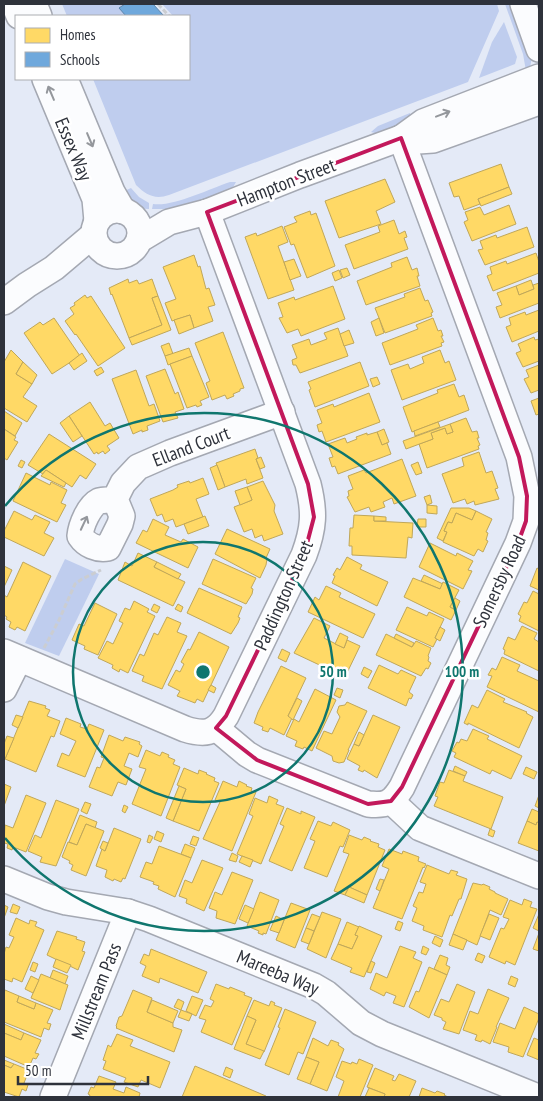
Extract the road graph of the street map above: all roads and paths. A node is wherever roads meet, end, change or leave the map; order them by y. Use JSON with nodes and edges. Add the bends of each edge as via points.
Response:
{"nodes":[{"id":1,"x":158,"y":4,"type":"edge"},
{"id":2,"x":523,"y":4,"type":"edge"},
{"id":3,"x":168,"y":15,"type":"edge"},
{"id":4,"x":539,"y":48,"type":"edge"},
{"id":5,"x":539,"y":77,"type":"edge"},
{"id":6,"x":45,"y":80,"type":"edge"},
{"id":7,"x":65,"y":80,"type":"edge"},
{"id":8,"x":539,"y":102,"type":"edge"},
{"id":9,"x":401,"y":138,"type":"junction"},
{"id":10,"x":207,"y":212,"type":"junction"},
{"id":11,"x":132,"y":223,"type":"junction"},
{"id":12,"x":98,"y":237,"type":"junction"},
{"id":13,"x":4,"y":302,"type":"edge"},
{"id":14,"x":282,"y":412,"type":"junction"},
{"id":15,"x":529,"y":453,"type":"edge"},
{"id":16,"x":116,"y":499,"type":"dead end"},
{"id":17,"x":107,"y":567,"type":"dead end"},
{"id":18,"x":21,"y":654,"type":"edge"},
{"id":19,"x":4,"y":689,"type":"edge"},
{"id":20,"x":216,"y":728,"type":"junction"},
{"id":21,"x":391,"y":801,"type":"junction"},
{"id":22,"x":539,"y":876,"type":"edge"},
{"id":23,"x":4,"y":879,"type":"edge"},
{"id":24,"x":128,"y":912,"type":"junction"},
{"id":25,"x":53,"y":1097,"type":"edge"},
{"id":26,"x":538,"y":1097,"type":"edge"}],
"edges":[{"from":1,"to":3,"type":"path"},
{"from":2,"to":4,"type":"street"},
{"from":9,"to":5,"type":"street","name":"Hampton Street","one_way":true,"via":[[423,122]]},
{"from":12,"to":6,"type":"street","name":"Essex Way","one_way":true,"via":[[95,199]]},
{"from":7,"to":11,"type":"street","name":"Essex Way","one_way":true,"via":[[112,192]]},
{"from":8,"to":9,"type":"street","name":"Hampton Street","via":[[434,140]]},
{"from":9,"to":10,"type":"street","name":"Hampton Street"},
{"from":9,"to":15,"type":"street","name":"Somersby Road"},
{"from":10,"to":11,"type":"street","name":"Hampton Street","via":[[169,222]]},
{"from":10,"to":14,"type":"street","name":"Paddington Street"},
{"from":11,"to":12,"type":"street","via":[[108,211],[102,215]]},
{"from":11,"to":12,"type":"street","via":[[136,246],[126,255],[111,256]]},
{"from":12,"to":13,"type":"street"},
{"from":14,"to":16,"type":"street","name":"Elland Court","via":[[138,467],[123,483]]},
{"from":14,"to":20,"type":"street","name":"Paddington Street","via":[[308,484],[314,517],[312,530],[278,610],[226,716]]},
{"from":15,"to":21,"type":"street","name":"Somersby Road","via":[[526,522],[518,544],[402,787]]},
{"from":17,"to":18,"type":"path","via":[[76,584],[59,620]]},
{"from":18,"to":19,"type":"street"},
{"from":18,"to":20,"type":"street","via":[[184,729],[200,732]]},
{"from":20,"to":21,"type":"street","via":[[257,760],[368,804]]},
{"from":21,"to":22,"type":"street","via":[[420,828]]},
{"from":23,"to":24,"type":"street","name":"Mareeba Way","via":[[66,902]]},
{"from":24,"to":25,"type":"street","name":"Millstream Pass"},
{"from":24,"to":26,"type":"street","name":"Mareeba Way","via":[[314,986],[361,1023],[382,1034]]}]}
